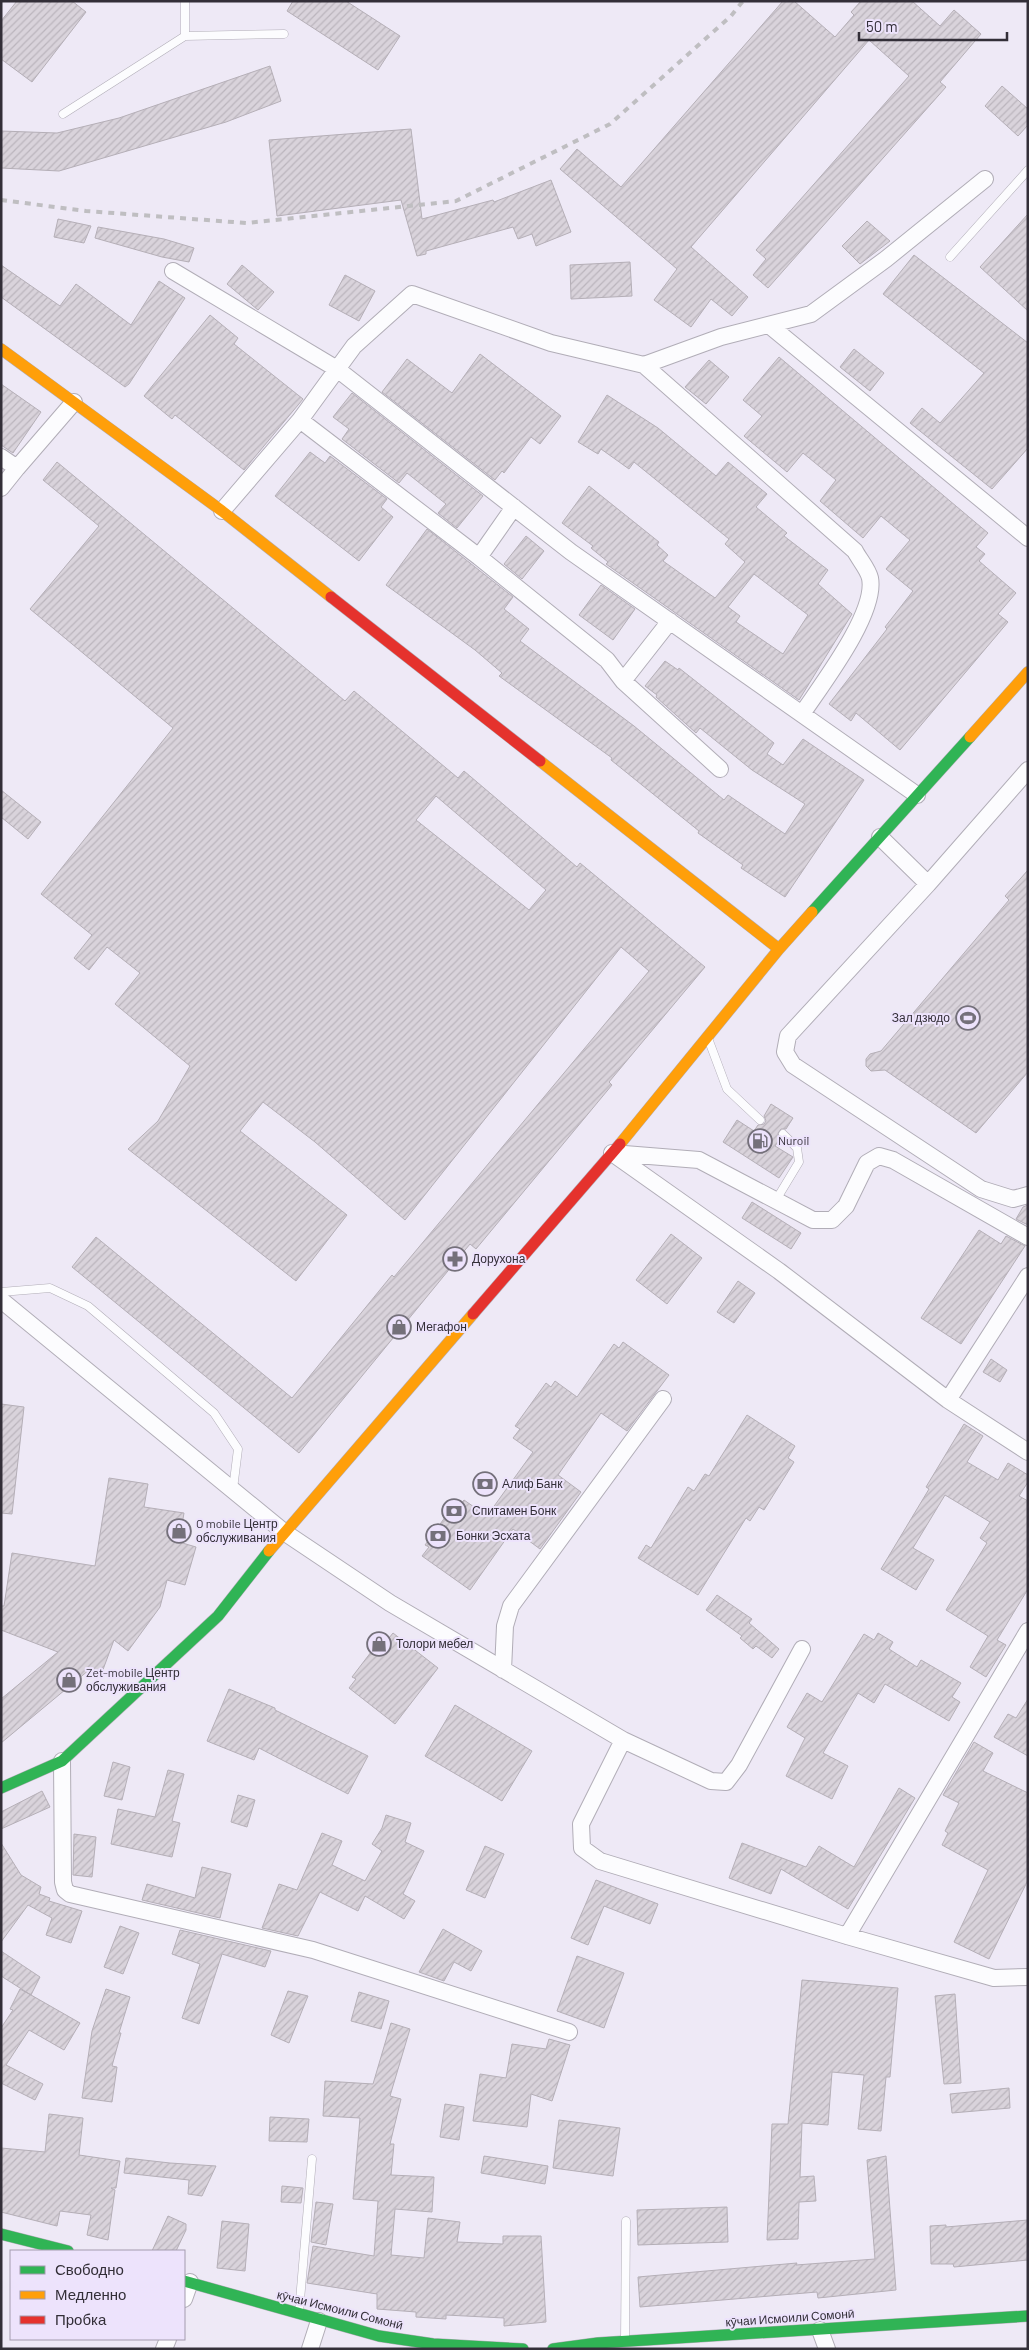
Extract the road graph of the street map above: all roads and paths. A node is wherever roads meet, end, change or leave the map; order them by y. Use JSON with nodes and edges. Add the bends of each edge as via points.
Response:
{"nodes":[{"id":1,"x":186,"y":1,"type":"edge"},
{"id":2,"x":284,"y":34,"type":"dead end"},
{"id":3,"x":185,"y":36,"type":"junction"},
{"id":4,"x":63,"y":114,"type":"dead end"},
{"id":5,"x":1028,"y":170,"type":"edge"},
{"id":6,"x":985,"y":180,"type":"dead end"},
{"id":7,"x":950,"y":257,"type":"dead end"},
{"id":8,"x":173,"y":271,"type":"dead end"},
{"id":9,"x":768,"y":325,"type":"junction"},
{"id":10,"x":1,"y":349,"type":"edge"},
{"id":11,"x":644,"y":364,"type":"junction"},
{"id":12,"x":337,"y":369,"type":"junction"},
{"id":13,"x":74,"y":402,"type":"junction"},
{"id":14,"x":300,"y":420,"type":"junction"},
{"id":15,"x":1,"y":457,"type":"edge"},
{"id":16,"x":17,"y":468,"type":"junction"},
{"id":17,"x":1,"y":488,"type":"edge"},
{"id":18,"x":514,"y":508,"type":"junction"},
{"id":19,"x":222,"y":511,"type":"junction"},
{"id":20,"x":1028,"y":538,"type":"edge"},
{"id":21,"x":479,"y":557,"type":"junction"},
{"id":22,"x":670,"y":622,"type":"junction"},
{"id":23,"x":1028,"y":672,"type":"edge"},
{"id":24,"x":623,"y":681,"type":"junction"},
{"id":25,"x":802,"y":714,"type":"junction"},
{"id":26,"x":720,"y":769,"type":"dead end"},
{"id":27,"x":1028,"y":770,"type":"edge"},
{"id":28,"x":917,"y":795,"type":"junction"},
{"id":29,"x":880,"y":837,"type":"junction"},
{"id":30,"x":928,"y":884,"type":"junction"},
{"id":31,"x":779,"y":949,"type":"junction"},
{"id":32,"x":707,"y":1037,"type":"junction"},
{"id":33,"x":760,"y":1120,"type":"dead end"},
{"id":34,"x":783,"y":1134,"type":"dead end"},
{"id":35,"x":612,"y":1153,"type":"junction"},
{"id":36,"x":1028,"y":1195,"type":"edge"},
{"id":37,"x":776,"y":1200,"type":"junction"},
{"id":38,"x":1028,"y":1237,"type":"edge"},
{"id":39,"x":1028,"y":1276,"type":"edge"},
{"id":40,"x":1,"y":1292,"type":"edge"},
{"id":41,"x":1,"y":1300,"type":"edge"},
{"id":42,"x":663,"y":1399,"type":"dead end"},
{"id":43,"x":948,"y":1400,"type":"junction"},
{"id":44,"x":1028,"y":1452,"type":"edge"},
{"id":45,"x":233,"y":1490,"type":"junction"},
{"id":46,"x":284,"y":1532,"type":"junction"},
{"id":47,"x":1028,"y":1631,"type":"edge"},
{"id":48,"x":802,"y":1649,"type":"dead end"},
{"id":49,"x":503,"y":1670,"type":"junction"},
{"id":50,"x":623,"y":1740,"type":"junction"},
{"id":51,"x":62,"y":1761,"type":"junction"},
{"id":52,"x":1,"y":1788,"type":"edge"},
{"id":53,"x":847,"y":1936,"type":"junction"},
{"id":54,"x":1028,"y":1977,"type":"edge"},
{"id":55,"x":569,"y":2032,"type":"dead end"},
{"id":56,"x":312,"y":2159,"type":"dead end"},
{"id":57,"x":626,"y":2221,"type":"dead end"},
{"id":58,"x":1,"y":2234,"type":"edge"},
{"id":59,"x":64,"y":2250,"type":"edge"},
{"id":60,"x":187,"y":2281,"type":"edge"},
{"id":61,"x":299,"y":2315,"type":"junction"},
{"id":62,"x":1028,"y":2316,"type":"edge"},
{"id":63,"x":319,"y":2321,"type":"junction"},
{"id":64,"x":820,"y":2330,"type":"junction"},
{"id":65,"x":625,"y":2342,"type":"junction"},
{"id":66,"x":653,"y":2345,"type":"edge"},
{"id":67,"x":310,"y":2349,"type":"edge"},
{"id":68,"x":523,"y":2349,"type":"edge"},
{"id":69,"x":553,"y":2349,"type":"edge"},
{"id":70,"x":827,"y":2349,"type":"edge"}],
"edges":[{"from":1,"to":3,"type":"lane"},
{"from":2,"to":3,"type":"lane"},
{"from":3,"to":4,"type":"lane"},
{"from":5,"to":7,"type":"lane"},
{"from":6,"to":9,"type":"street","via":[[811,314]]},
{"from":8,"to":12,"type":"street"},
{"from":9,"to":11,"type":"street","via":[[721,337]]},
{"from":9,"to":20,"type":"street"},
{"from":10,"to":13,"type":"main road"},
{"from":11,"to":12,"type":"street","via":[[552,343],[412,294],[354,346]]},
{"from":11,"to":25,"type":"street","via":[[855,551],[870,578],[866,611],[850,642]]},
{"from":12,"to":14,"type":"street"},
{"from":12,"to":18,"type":"street"},
{"from":13,"to":16,"type":"street"},
{"from":13,"to":19,"type":"main road"},
{"from":14,"to":19,"type":"street"},
{"from":14,"to":21,"type":"street"},
{"from":15,"to":16,"type":"street"},
{"from":16,"to":17,"type":"street"},
{"from":18,"to":21,"type":"street"},
{"from":18,"to":22,"type":"street"},
{"from":19,"to":31,"type":"main road"},
{"from":21,"to":24,"type":"street","via":[[607,660]]},
{"from":22,"to":24,"type":"street"},
{"from":22,"to":25,"type":"street"},
{"from":23,"to":28,"type":"main road"},
{"from":24,"to":26,"type":"street"},
{"from":25,"to":28,"type":"street"},
{"from":27,"to":30,"type":"street"},
{"from":28,"to":29,"type":"main road"},
{"from":29,"to":30,"type":"street"},
{"from":29,"to":31,"type":"main road"},
{"from":30,"to":36,"type":"street","via":[[788,1036],[785,1052],[793,1065],[981,1189],[1014,1198]]},
{"from":31,"to":32,"type":"main road"},
{"from":32,"to":33,"type":"lane","via":[[728,1089]]},
{"from":32,"to":35,"type":"main road"},
{"from":34,"to":37,"type":"lane","via":[[797,1148],[799,1162]]},
{"from":35,"to":37,"type":"street","via":[[699,1160]]},
{"from":35,"to":43,"type":"street","via":[[779,1271]]},
{"from":35,"to":46,"type":"main road"},
{"from":37,"to":38,"type":"street","via":[[813,1220],[832,1220],[846,1206],[867,1163],[879,1156],[893,1160]]},
{"from":39,"to":43,"type":"street"},
{"from":40,"to":45,"type":"lane","via":[[50,1288],[88,1306],[214,1413],[238,1448]]},
{"from":41,"to":45,"type":"street"},
{"from":42,"to":49,"type":"street","via":[[512,1606],[505,1626]]},
{"from":43,"to":44,"type":"street"},
{"from":45,"to":46,"type":"street"},
{"from":46,"to":49,"type":"street","via":[[390,1603]]},
{"from":46,"to":51,"type":"main road","via":[[218,1616]]},
{"from":47,"to":53,"type":"street"},
{"from":48,"to":50,"type":"street","via":[[739,1765],[726,1782],[711,1781]]},
{"from":49,"to":50,"type":"street"},
{"from":50,"to":53,"type":"street","via":[[581,1824],[582,1848],[600,1861]]},
{"from":51,"to":52,"type":"main road"},
{"from":51,"to":55,"type":"street","via":[[63,1882],[70,1894],[313,1950]]},
{"from":53,"to":54,"type":"street","via":[[994,1978]]},
{"from":56,"to":61,"type":"lane"},
{"from":57,"to":65,"type":"lane"},
{"from":58,"to":59,"type":"main road"},
{"from":60,"to":61,"type":"main road","name":"кӯчаи Исмоили Сомонӣ"},
{"from":61,"to":63,"type":"main road","name":"кӯчаи Исмоили Сомонӣ"},
{"from":62,"to":64,"type":"main road","name":"кӯчаи Исмоили Сомонӣ"},
{"from":63,"to":67,"type":"street"},
{"from":63,"to":68,"type":"main road","name":"кӯчаи Исмоили Сомонӣ","via":[[435,2345]]},
{"from":64,"to":66,"type":"main road","name":"кӯчаи Исмоили Сомонӣ"},
{"from":64,"to":70,"type":"street"},
{"from":65,"to":66,"type":"main road","name":"кӯчаи Исмоили Сомонӣ"},
{"from":65,"to":69,"type":"main road","name":"кӯчаи Исмоили Сомонӣ"}]}
